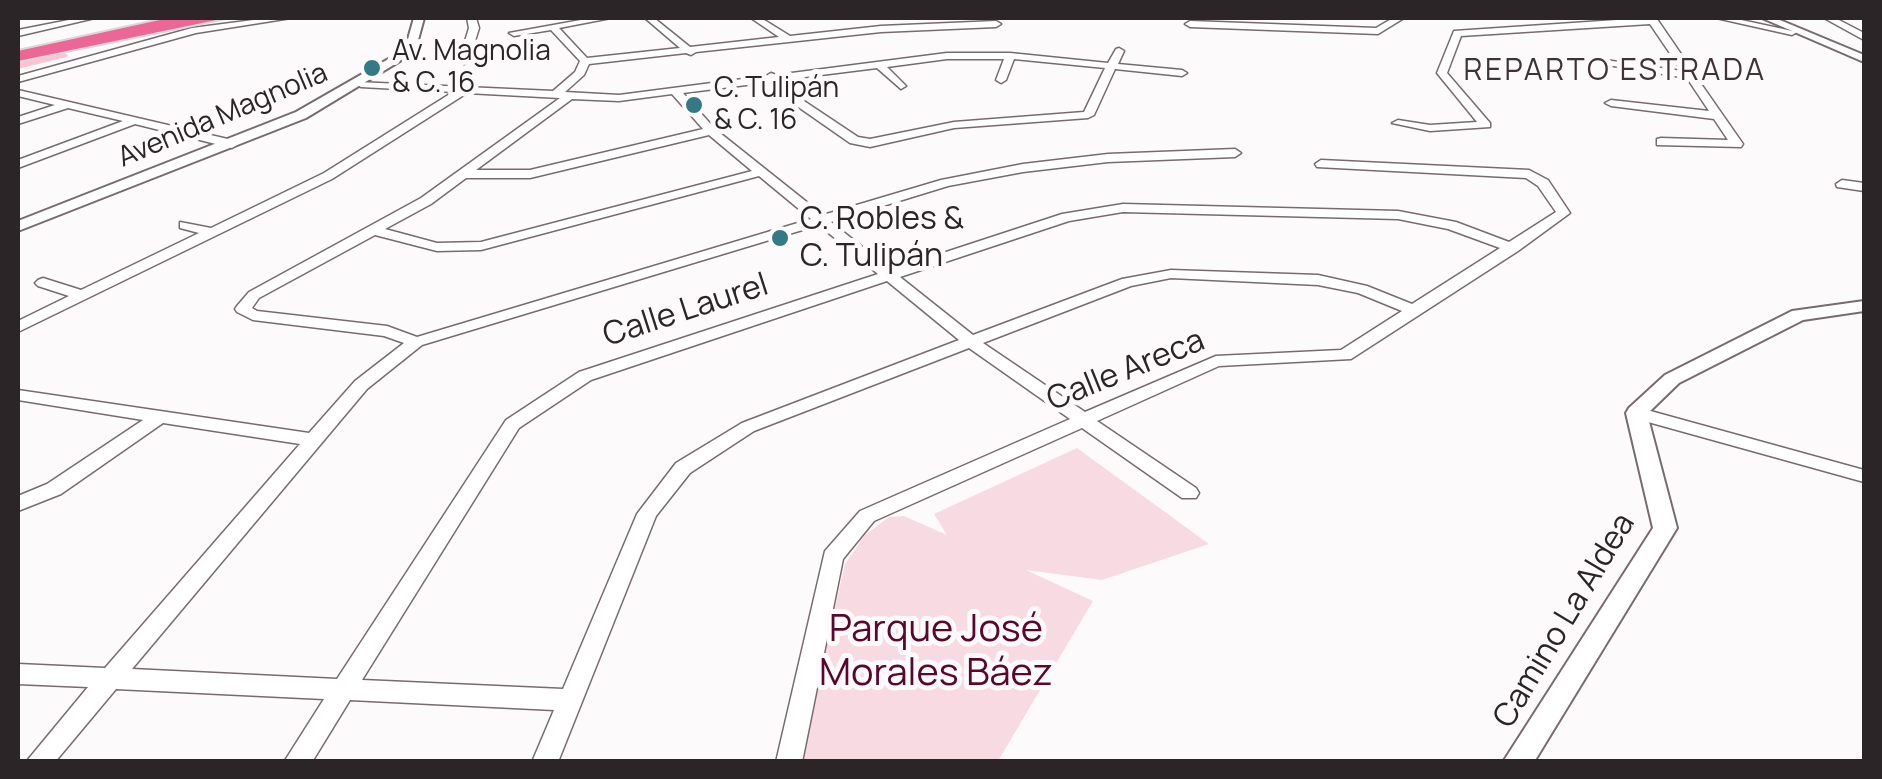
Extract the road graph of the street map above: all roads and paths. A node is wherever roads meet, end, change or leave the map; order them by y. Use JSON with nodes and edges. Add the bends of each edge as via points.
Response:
{"nodes":[{"id":1,"x":90,"y":18,"type":"edge"},
{"id":2,"x":147,"y":18,"type":"edge"},
{"id":3,"x":158,"y":18,"type":"edge"},
{"id":4,"x":188,"y":18,"type":"edge"},
{"id":5,"x":218,"y":18,"type":"edge"},
{"id":6,"x":286,"y":18,"type":"edge"},
{"id":7,"x":419,"y":18,"type":"edge"},
{"id":8,"x":472,"y":18,"type":"edge"},
{"id":9,"x":606,"y":18,"type":"edge"},
{"id":10,"x":649,"y":18,"type":"edge"},
{"id":11,"x":755,"y":18,"type":"edge"},
{"id":12,"x":860,"y":18,"type":"edge"},
{"id":13,"x":1399,"y":18,"type":"edge"},
{"id":14,"x":1720,"y":18,"type":"edge"},
{"id":15,"x":1766,"y":18,"type":"edge"},
{"id":16,"x":1829,"y":18,"type":"edge"},
{"id":17,"x":1652,"y":19,"type":"edge"},
{"id":18,"x":983,"y":21,"type":"edge"},
{"id":19,"x":996,"y":24,"type":"dead end"},
{"id":20,"x":1190,"y":24,"type":"dead end"},
{"id":21,"x":123,"y":25,"type":"junction"},
{"id":22,"x":881,"y":29,"type":"junction"},
{"id":23,"x":557,"y":31,"type":"junction"},
{"id":24,"x":1792,"y":32,"type":"junction"},
{"id":25,"x":18,"y":33,"type":"edge"},
{"id":26,"x":514,"y":33,"type":"dead end"},
{"id":27,"x":1864,"y":37,"type":"edge"},
{"id":28,"x":790,"y":40,"type":"junction"},
{"id":29,"x":72,"y":44,"type":"junction"},
{"id":30,"x":18,"y":52,"type":"edge"},
{"id":31,"x":691,"y":52,"type":"junction"},
{"id":32,"x":1010,"y":56,"type":"junction"},
{"id":33,"x":1570,"y":58,"type":"dead end"},
{"id":34,"x":1116,"y":59,"type":"junction"},
{"id":35,"x":1864,"y":59,"type":"edge"},
{"id":36,"x":464,"y":61,"type":"dead end"},
{"id":37,"x":585,"y":61,"type":"junction"},
{"id":38,"x":878,"y":63,"type":"junction"},
{"id":39,"x":1182,"y":73,"type":"dead end"},
{"id":40,"x":772,"y":76,"type":"junction"},
{"id":41,"x":1694,"y":76,"type":"junction"},
{"id":42,"x":18,"y":80,"type":"edge"},
{"id":43,"x":1001,"y":80,"type":"dead end"},
{"id":44,"x":360,"y":84,"type":"junction"},
{"id":45,"x":901,"y":86,"type":"dead end"},
{"id":46,"x":464,"y":90,"type":"junction"},
{"id":47,"x":675,"y":91,"type":"junction"},
{"id":48,"x":18,"y":93,"type":"edge"},
{"id":49,"x":561,"y":97,"type":"junction"},
{"id":50,"x":1612,"y":103,"type":"dead end"},
{"id":51,"x":68,"y":104,"type":"junction"},
{"id":52,"x":1720,"y":116,"type":"junction"},
{"id":53,"x":135,"y":120,"type":"junction"},
{"id":54,"x":18,"y":122,"type":"edge"},
{"id":55,"x":1398,"y":123,"type":"dead end"},
{"id":56,"x":712,"y":131,"type":"junction"},
{"id":57,"x":1661,"y":142,"type":"dead end"},
{"id":58,"x":232,"y":144,"type":"junction"},
{"id":59,"x":1235,"y":153,"type":"dead end"},
{"id":60,"x":18,"y":164,"type":"edge"},
{"id":61,"x":1321,"y":164,"type":"dead end"},
{"id":62,"x":761,"y":172,"type":"junction"},
{"id":63,"x":304,"y":173,"type":"dead end"},
{"id":64,"x":464,"y":174,"type":"junction"},
{"id":65,"x":328,"y":176,"type":"junction"},
{"id":66,"x":1842,"y":184,"type":"dead end"},
{"id":67,"x":1864,"y":187,"type":"edge"},
{"id":68,"x":819,"y":220,"type":"junction"},
{"id":69,"x":185,"y":224,"type":"dead end"},
{"id":70,"x":18,"y":226,"type":"edge"},
{"id":71,"x":374,"y":230,"type":"junction"},
{"id":72,"x":214,"y":233,"type":"junction"},
{"id":73,"x":1513,"y":248,"type":"junction"},
{"id":74,"x":888,"y":276,"type":"junction"},
{"id":75,"x":42,"y":283,"type":"dead end"},
{"id":76,"x":83,"y":296,"type":"junction"},
{"id":77,"x":1864,"y":306,"type":"edge"},
{"id":78,"x":1415,"y":312,"type":"junction"},
{"id":79,"x":18,"y":327,"type":"edge"},
{"id":80,"x":416,"y":342,"type":"junction"},
{"id":81,"x":971,"y":342,"type":"junction"},
{"id":82,"x":18,"y":395,"type":"edge"},
{"id":83,"x":1636,"y":413,"type":"junction"},
{"id":84,"x":160,"y":416,"type":"junction"},
{"id":85,"x":1082,"y":419,"type":"junction"},
{"id":86,"x":314,"y":440,"type":"junction"},
{"id":87,"x":1864,"y":476,"type":"edge"},
{"id":88,"x":1189,"y":494,"type":"dead end"},
{"id":89,"x":18,"y":504,"type":"edge"},
{"id":90,"x":18,"y":674,"type":"edge"},
{"id":91,"x":111,"y":678,"type":"junction"},
{"id":92,"x":341,"y":690,"type":"junction"},
{"id":93,"x":569,"y":700,"type":"junction"},
{"id":94,"x":38,"y":762,"type":"edge"},
{"id":95,"x":297,"y":762,"type":"edge"},
{"id":96,"x":545,"y":762,"type":"edge"},
{"id":97,"x":789,"y":762,"type":"edge"},
{"id":98,"x":1518,"y":762,"type":"edge"}],
"edges":[{"from":1,"to":25,"type":"street"},
{"from":2,"to":21,"type":"highway"},
{"from":3,"to":21,"type":"highway"},
{"from":4,"to":29,"type":"highway"},
{"from":5,"to":29,"type":"highway"},
{"from":6,"to":42,"type":"street","via":[[195,30]]},
{"from":7,"to":44,"type":"street","name":"Avenida Magnolia","via":[[413,40]]},
{"from":8,"to":36,"type":"street"},
{"from":9,"to":23,"type":"street"},
{"from":10,"to":31,"type":"street"},
{"from":11,"to":28,"type":"street"},
{"from":12,"to":22,"type":"street"},
{"from":13,"to":20,"type":"street","via":[[1378,31]]},
{"from":14,"to":24,"type":"street"},
{"from":15,"to":24,"type":"street"},
{"from":16,"to":27,"type":"street"},
{"from":17,"to":41,"type":"street"},
{"from":17,"to":55,"type":"street","via":[[1457,32],[1442,73],[1486,125]]},
{"from":18,"to":19,"type":"street"},
{"from":18,"to":22,"type":"street"},
{"from":21,"to":30,"type":"highway"},
{"from":22,"to":28,"type":"street"},
{"from":23,"to":26,"type":"street"},
{"from":23,"to":37,"type":"street"},
{"from":24,"to":35,"type":"street"},
{"from":28,"to":31,"type":"street"},
{"from":29,"to":30,"type":"highway"},
{"from":31,"to":37,"type":"street"},
{"from":32,"to":34,"type":"street"},
{"from":32,"to":38,"type":"street"},
{"from":32,"to":43,"type":"street"},
{"from":33,"to":41,"type":"street"},
{"from":34,"to":39,"type":"street"},
{"from":34,"to":40,"type":"street","via":[[1088,115],[954,126],[870,143],[854,140],[788,95]]},
{"from":37,"to":49,"type":"street"},
{"from":38,"to":40,"type":"street"},
{"from":38,"to":45,"type":"street"},
{"from":40,"to":47,"type":"street"},
{"from":41,"to":52,"type":"street"},
{"from":44,"to":46,"type":"street"},
{"from":44,"to":58,"type":"street","name":"Avenida Magnolia"},
{"from":46,"to":49,"type":"street"},
{"from":46,"to":65,"type":"street"},
{"from":47,"to":49,"type":"street"},
{"from":47,"to":56,"type":"street"},
{"from":48,"to":51,"type":"street"},
{"from":49,"to":64,"type":"street"},
{"from":50,"to":52,"type":"street"},
{"from":51,"to":53,"type":"street"},
{"from":51,"to":54,"type":"street"},
{"from":52,"to":57,"type":"street","via":[[1737,144]]},
{"from":53,"to":58,"type":"street"},
{"from":53,"to":60,"type":"street"},
{"from":56,"to":62,"type":"street"},
{"from":56,"to":64,"type":"street","via":[[530,174]]},
{"from":58,"to":70,"type":"street","name":"Avenida Magnolia"},
{"from":59,"to":68,"type":"street","via":[[1023,168]]},
{"from":61,"to":73,"type":"street","name":"Calle Areca","via":[[1529,174],[1563,212]]},
{"from":62,"to":68,"type":"street"},
{"from":62,"to":71,"type":"street","via":[[480,246],[437,247]]},
{"from":63,"to":65,"type":"street"},
{"from":64,"to":71,"type":"street"},
{"from":65,"to":72,"type":"street"},
{"from":66,"to":67,"type":"street"},
{"from":68,"to":74,"type":"street"},
{"from":68,"to":80,"type":"street"},
{"from":69,"to":72,"type":"street"},
{"from":71,"to":80,"type":"street","via":[[254,295],[243,309]]},
{"from":72,"to":76,"type":"street"},
{"from":73,"to":74,"type":"street","name":"Calle Laurel","via":[[1451,225],[1398,215],[1122,208],[1067,217]]},
{"from":73,"to":78,"type":"street","name":"Calle Areca"},
{"from":74,"to":81,"type":"street"},
{"from":74,"to":92,"type":"street","name":"Calle Laurel","via":[[585,376],[512,424]]},
{"from":75,"to":76,"type":"street"},
{"from":76,"to":79,"type":"street"},
{"from":77,"to":83,"type":"street","via":[[1798,315],[1672,379]]},
{"from":78,"to":81,"type":"street","via":[[1362,289],[1318,280],[1171,274],[1127,282]]},
{"from":78,"to":85,"type":"street","name":"Calle Areca","via":[[1345,355],[1216,362]]},
{"from":80,"to":86,"type":"street","via":[[361,384]]},
{"from":81,"to":85,"type":"street"},
{"from":81,"to":93,"type":"street","via":[[748,427],[683,468],[647,514]]},
{"from":82,"to":84,"type":"street"},
{"from":83,"to":87,"type":"street"},
{"from":83,"to":98,"type":"street","name":"Camino La Aldea","via":[[1665,528]]},
{"from":84,"to":86,"type":"street"},
{"from":84,"to":89,"type":"street","via":[[54,488]]},
{"from":85,"to":88,"type":"street"},
{"from":85,"to":97,"type":"street","name":"Calle Areca","via":[[867,516],[833,557]]},
{"from":86,"to":91,"type":"street"},
{"from":90,"to":91,"type":"street"},
{"from":91,"to":92,"type":"street"},
{"from":91,"to":94,"type":"street"},
{"from":92,"to":93,"type":"street"},
{"from":92,"to":95,"type":"street","name":"Calle Laurel"},
{"from":93,"to":96,"type":"street"}]}
